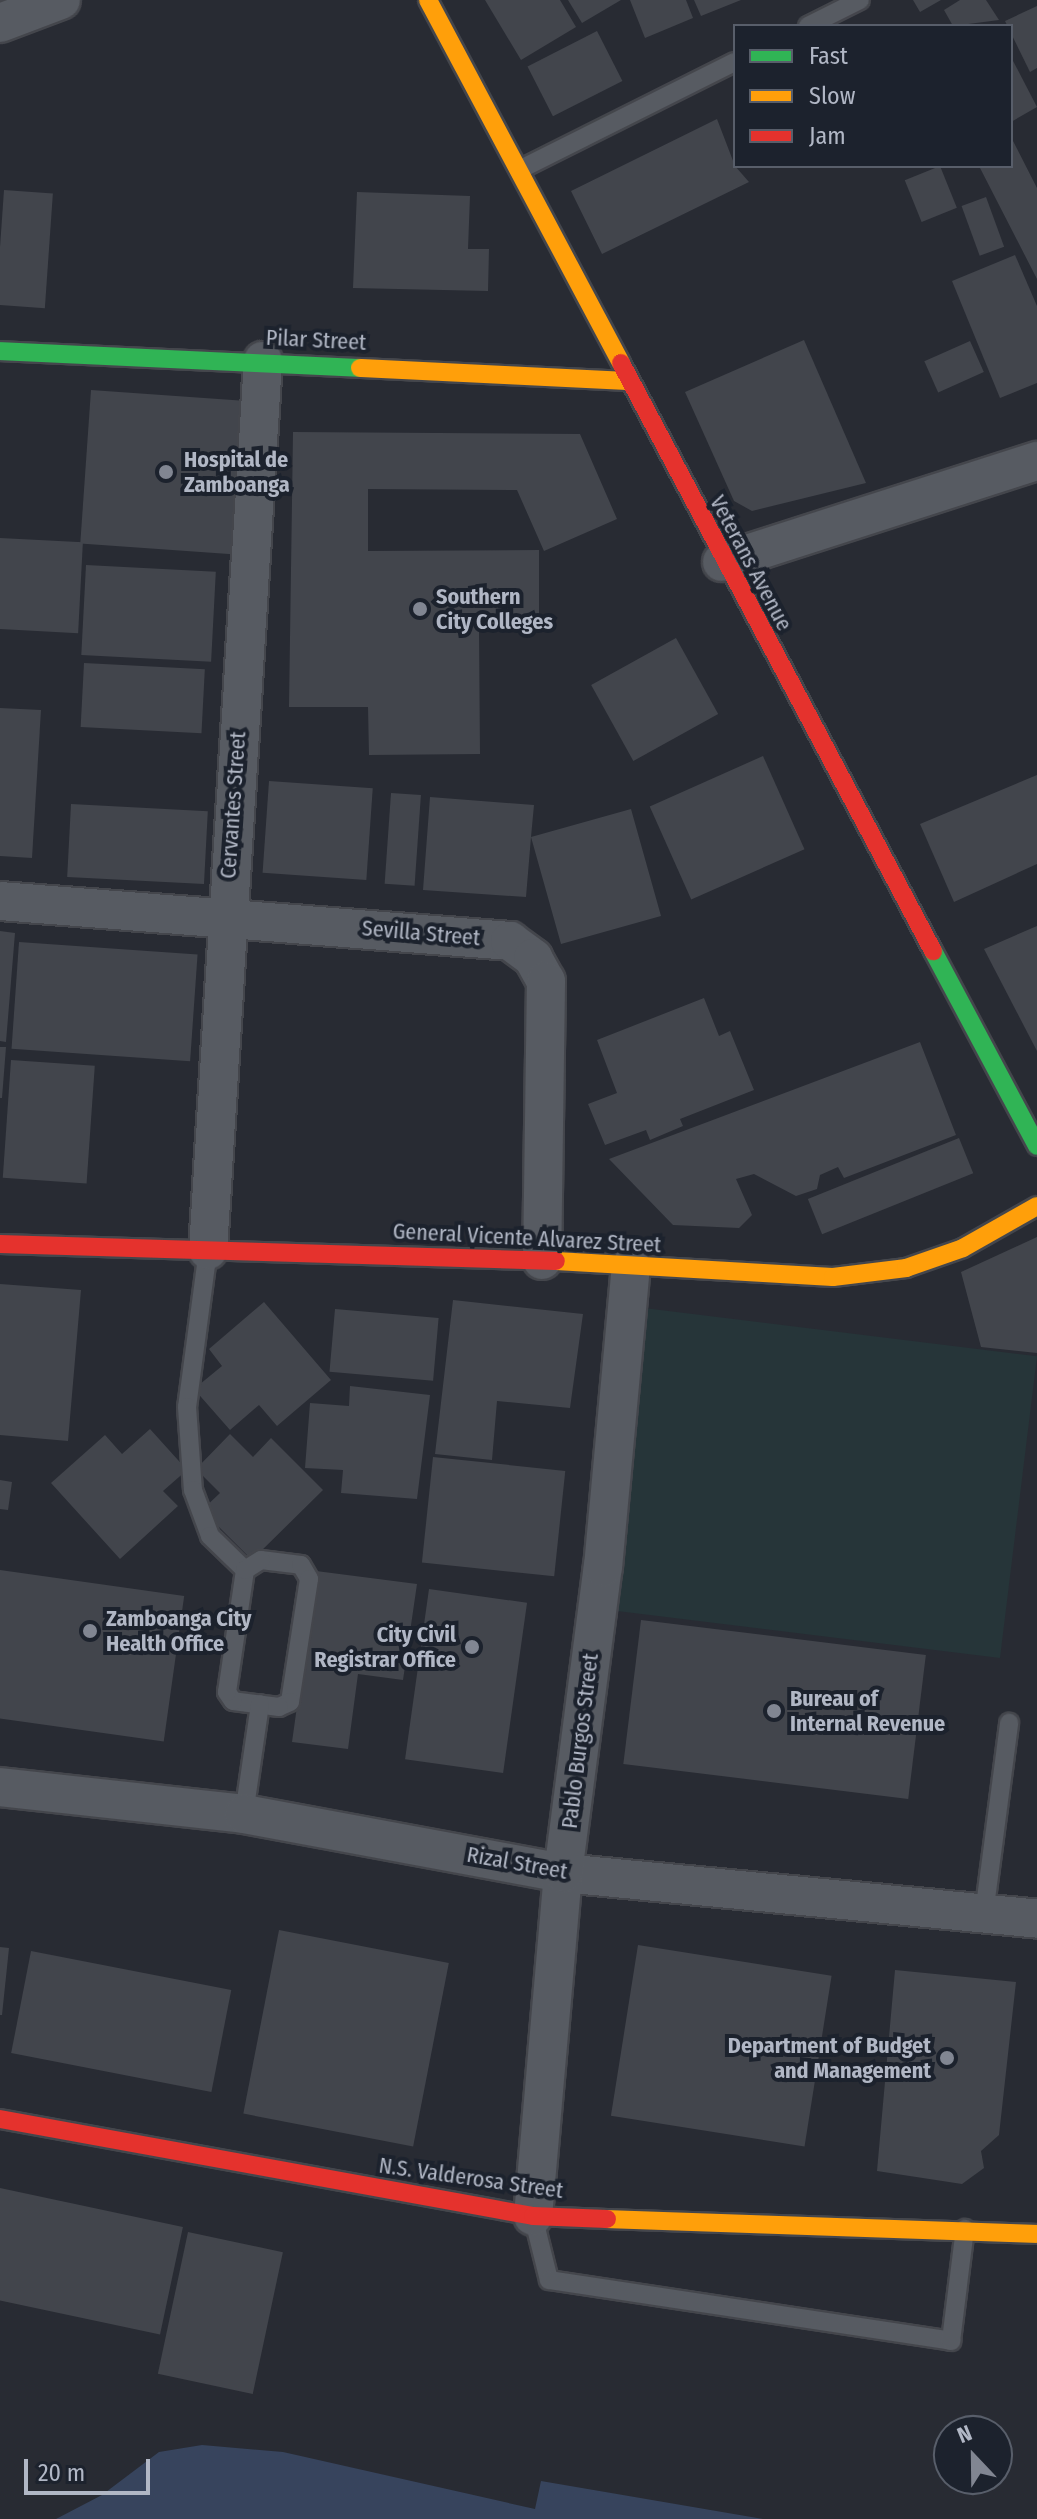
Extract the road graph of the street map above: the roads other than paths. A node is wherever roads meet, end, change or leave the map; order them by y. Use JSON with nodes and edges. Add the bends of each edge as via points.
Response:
{"nodes":[{"id":1,"x":61,"y":0,"type":"edge"},
{"id":2,"x":428,"y":0,"type":"edge"},
{"id":3,"x":860,"y":0,"type":"edge"},
{"id":4,"x":0,"y":23,"type":"edge"},
{"id":5,"x":812,"y":24,"type":"edge"},
{"id":6,"x":733,"y":63,"type":"edge"},
{"id":7,"x":516,"y":172,"type":"junction"},
{"id":8,"x":0,"y":351,"type":"edge"},
{"id":9,"x":263,"y":361,"type":"junction"},
{"id":10,"x":629,"y":381,"type":"junction"},
{"id":11,"x":1037,"y":461,"type":"edge"},
{"id":12,"x":722,"y":562,"type":"junction"},
{"id":13,"x":0,"y":901,"type":"edge"},
{"id":14,"x":225,"y":916,"type":"junction"},
{"id":15,"x":1037,"y":1146,"type":"edge"},
{"id":16,"x":1037,"y":1206,"type":"edge"},
{"id":17,"x":0,"y":1244,"type":"edge"},
{"id":18,"x":208,"y":1250,"type":"junction"},
{"id":19,"x":542,"y":1260,"type":"junction"},
{"id":20,"x":631,"y":1266,"type":"junction"},
{"id":21,"x":245,"y":1570,"type":"junction"},
{"id":22,"x":260,"y":1704,"type":"junction"},
{"id":23,"x":1009,"y":1723,"type":"dead end"},
{"id":24,"x":0,"y":1787,"type":"edge"},
{"id":25,"x":244,"y":1814,"type":"junction"},
{"id":26,"x":563,"y":1873,"type":"junction"},
{"id":27,"x":984,"y":1914,"type":"junction"},
{"id":28,"x":1037,"y":1919,"type":"edge"},
{"id":29,"x":0,"y":2119,"type":"edge"},
{"id":30,"x":533,"y":2216,"type":"junction"},
{"id":31,"x":965,"y":2229,"type":"junction"},
{"id":32,"x":1037,"y":2234,"type":"edge"}],
"edges":[{"from":1,"to":4,"type":"street"},
{"from":2,"to":7,"type":"main road","name":"Veterans Avenue"},
{"from":3,"to":5,"type":"lane"},
{"from":6,"to":7,"type":"lane"},
{"from":7,"to":10,"type":"main road","name":"Veterans Avenue"},
{"from":8,"to":9,"type":"main road","name":"Pilar Street"},
{"from":9,"to":10,"type":"main road","name":"Pilar Street"},
{"from":9,"to":14,"type":"street","name":"Cervantes Street"},
{"from":10,"to":12,"type":"main road","name":"Veterans Avenue"},
{"from":11,"to":12,"type":"street"},
{"from":12,"to":15,"type":"main road","name":"Veterans Avenue"},
{"from":13,"to":14,"type":"street","name":"Sevilla Street"},
{"from":14,"to":18,"type":"street","name":"Cervantes Street"},
{"from":14,"to":19,"type":"street","name":"Sevilla Street","via":[[510,941],[533,958],[546,981]]},
{"from":16,"to":20,"type":"main road","name":"General Vicente Alvarez Street","via":[[963,1248],[906,1268],[833,1277]]},
{"from":17,"to":18,"type":"main road","name":"General Vicente Alvarez Street"},
{"from":18,"to":19,"type":"main road","name":"General Vicente Alvarez Street"},
{"from":18,"to":21,"type":"lane","via":[[187,1407],[193,1490],[210,1536]]},
{"from":19,"to":20,"type":"main road","name":"General Vicente Alvarez Street"},
{"from":20,"to":26,"type":"street","name":"Pablo Burgos Street","via":[[603,1567]]},
{"from":21,"to":22,"type":"lane","via":[[227,1692],[233,1701]]},
{"from":21,"to":22,"type":"lane","via":[[261,1560],[301,1565],[309,1579],[290,1702]]},
{"from":22,"to":25,"type":"lane"},
{"from":23,"to":27,"type":"lane"},
{"from":24,"to":25,"type":"street","name":"Rizal Street"},
{"from":25,"to":26,"type":"street","name":"Rizal Street"},
{"from":26,"to":27,"type":"street","name":"Rizal Street"},
{"from":26,"to":30,"type":"street","name":"Pablo Burgos Street"},
{"from":27,"to":28,"type":"street","name":"Rizal Street"},
{"from":29,"to":30,"type":"main road","name":"N.S. Valderosa Street"},
{"from":30,"to":31,"type":"main road","name":"N.S. Valderosa Street"},
{"from":30,"to":31,"type":"lane","via":[[549,2280],[951,2341]]},
{"from":31,"to":32,"type":"main road","name":"N.S. Valderosa Street"}]}
